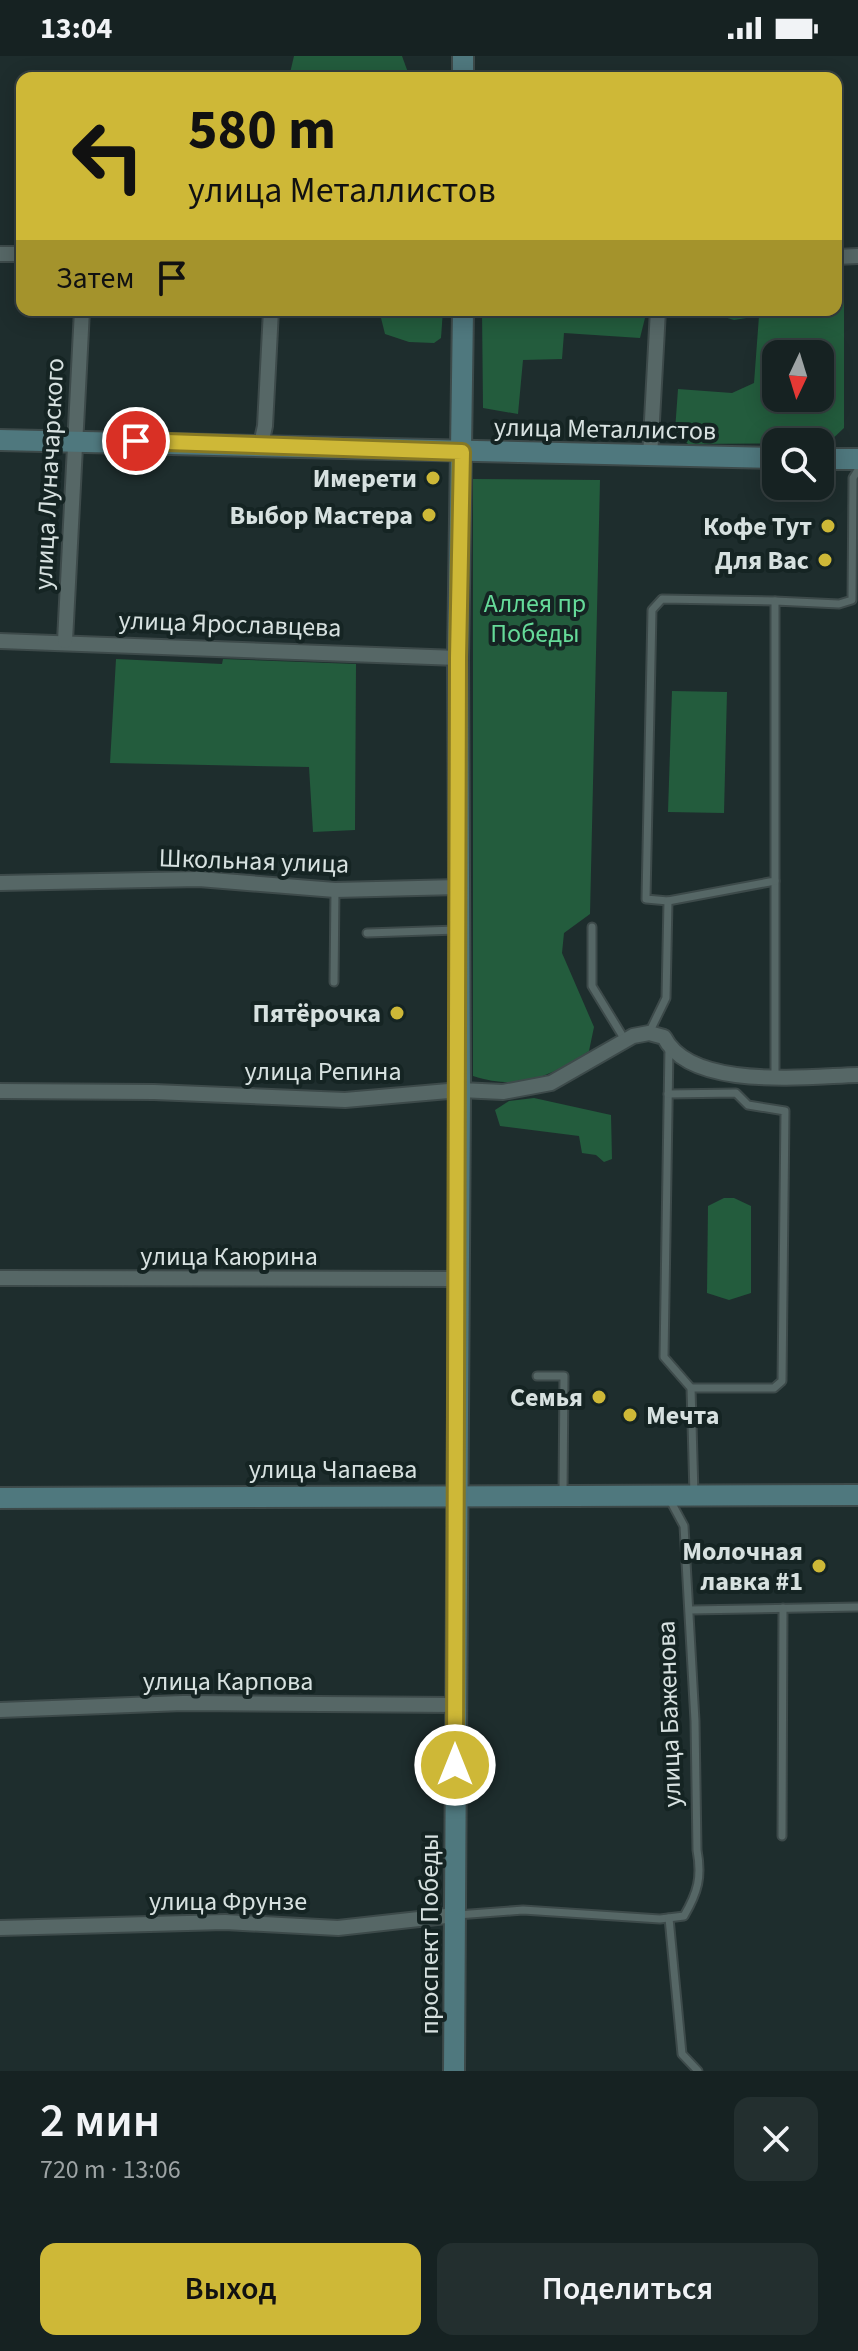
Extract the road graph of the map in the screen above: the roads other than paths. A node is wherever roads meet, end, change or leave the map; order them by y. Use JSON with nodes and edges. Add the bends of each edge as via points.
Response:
{"nodes":[{"id":1,"x":82,"y":316,"type":"edge"},
{"id":2,"x":271,"y":316,"type":"edge"},
{"id":3,"x":463,"y":316,"type":"edge"},
{"id":4,"x":658,"y":316,"type":"edge"},
{"id":5,"x":0,"y":440,"type":"edge"},
{"id":6,"x":73,"y":440,"type":"junction"},
{"id":7,"x":261,"y":444,"type":"junction"},
{"id":8,"x":462,"y":452,"type":"junction"},
{"id":9,"x":650,"y":457,"type":"junction"},
{"id":10,"x":762,"y":458,"type":"edge"},
{"id":11,"x":834,"y":459,"type":"edge"},
{"id":12,"x":858,"y":459,"type":"edge"},
{"id":13,"x":858,"y":470,"type":"edge"},
{"id":14,"x":855,"y":600,"type":"edge"},
{"id":15,"x":775,"y":601,"type":"junction"},
{"id":16,"x":0,"y":641,"type":"edge"},
{"id":17,"x":65,"y":641,"type":"junction"},
{"id":18,"x":458,"y":658,"type":"junction"},
{"id":19,"x":775,"y":881,"type":"junction"},
{"id":20,"x":0,"y":883,"type":"edge"},
{"id":21,"x":459,"y":887,"type":"junction"},
{"id":22,"x":335,"y":890,"type":"junction"},
{"id":23,"x":668,"y":901,"type":"junction"},
{"id":24,"x":592,"y":927,"type":"dead end"},
{"id":25,"x":459,"y":930,"type":"junction"},
{"id":26,"x":367,"y":933,"type":"dead end"},
{"id":27,"x":334,"y":982,"type":"dead end"},
{"id":28,"x":649,"y":1033,"type":"junction"},
{"id":29,"x":625,"y":1040,"type":"junction"},
{"id":30,"x":669,"y":1047,"type":"junction"},
{"id":31,"x":858,"y":1075,"type":"edge"},
{"id":32,"x":775,"y":1078,"type":"junction"},
{"id":33,"x":460,"y":1090,"type":"junction"},
{"id":34,"x":0,"y":1091,"type":"edge"},
{"id":35,"x":668,"y":1094,"type":"junction"},
{"id":36,"x":0,"y":1278,"type":"edge"},
{"id":37,"x":458,"y":1279,"type":"junction"},
{"id":38,"x":537,"y":1376,"type":"dead end"},
{"id":39,"x":691,"y":1388,"type":"junction"},
{"id":40,"x":457,"y":1494,"type":"junction"},
{"id":41,"x":563,"y":1495,"type":"junction"},
{"id":42,"x":667,"y":1495,"type":"junction"},
{"id":43,"x":694,"y":1495,"type":"junction"},
{"id":44,"x":858,"y":1495,"type":"edge"},
{"id":45,"x":0,"y":1498,"type":"edge"},
{"id":46,"x":858,"y":1607,"type":"edge"},
{"id":47,"x":783,"y":1608,"type":"junction"},
{"id":48,"x":690,"y":1610,"type":"junction"},
{"id":49,"x":456,"y":1705,"type":"junction"},
{"id":50,"x":0,"y":1710,"type":"edge"},
{"id":51,"x":782,"y":1836,"type":"dead end"},
{"id":52,"x":455,"y":1915,"type":"junction"},
{"id":53,"x":669,"y":1918,"type":"junction"},
{"id":54,"x":0,"y":1928,"type":"edge"},
{"id":55,"x":454,"y":2071,"type":"edge"},
{"id":56,"x":698,"y":2071,"type":"edge"}],
"edges":[{"from":1,"to":6,"type":"street","name":"улица Луначарского"},
{"from":2,"to":7,"type":"street"},
{"from":3,"to":8,"type":"street","name":"проспект Победы"},
{"from":4,"to":9,"type":"street"},
{"from":5,"to":6,"type":"street","name":"улица Металлистов"},
{"from":6,"to":7,"type":"street","name":"улица Металлистов"},
{"from":6,"to":17,"type":"street","name":"улица Луначарского"},
{"from":7,"to":8,"type":"street","name":"улица Металлистов"},
{"from":8,"to":9,"type":"street","name":"улица Металлистов"},
{"from":8,"to":18,"type":"street","name":"проспект Победы"},
{"from":9,"to":10,"type":"street","name":"улица Металлистов"},
{"from":11,"to":12,"type":"street"},
{"from":13,"to":14,"type":"lane","via":[[853,478]]},
{"from":14,"to":15,"type":"lane"},
{"from":15,"to":19,"type":"lane"},
{"from":15,"to":23,"type":"lane","via":[[662,599],[652,610],[646,899]]},
{"from":16,"to":17,"type":"street","name":"улица Ярославцева"},
{"from":17,"to":18,"type":"street","name":"улица Ярославцева"},
{"from":18,"to":21,"type":"street","name":"проспект Победы"},
{"from":19,"to":23,"type":"lane"},
{"from":19,"to":32,"type":"lane"},
{"from":20,"to":22,"type":"street","name":"Школьная улица","via":[[199,879]]},
{"from":21,"to":22,"type":"street","name":"Школьная улица"},
{"from":21,"to":25,"type":"street","name":"проспект Победы"},
{"from":22,"to":27,"type":"lane"},
{"from":23,"to":28,"type":"lane","via":[[666,998]]},
{"from":24,"to":29,"type":"lane","via":[[592,986]]},
{"from":25,"to":26,"type":"lane"},
{"from":25,"to":33,"type":"street","name":"проспект Победы"},
{"from":28,"to":29,"type":"street","name":"улица Репина"},
{"from":28,"to":30,"type":"street","via":[[664,1037]]},
{"from":29,"to":33,"type":"street","name":"улица Репина","via":[[551,1083],[503,1092]]},
{"from":30,"to":32,"type":"street","via":[[732,1077]]},
{"from":30,"to":35,"type":"lane"},
{"from":31,"to":32,"type":"street"},
{"from":33,"to":34,"type":"street","name":"улица Репина","via":[[345,1100]]},
{"from":33,"to":37,"type":"street","name":"проспект Победы"},
{"from":35,"to":39,"type":"lane","via":[[664,1357]]},
{"from":35,"to":39,"type":"lane","via":[[736,1093],[748,1105],[785,1111],[782,1381],[774,1388]]},
{"from":36,"to":37,"type":"street","name":"улица Каюрина"},
{"from":37,"to":40,"type":"street","name":"проспект Победы"},
{"from":38,"to":41,"type":"lane","via":[[564,1376]]},
{"from":39,"to":43,"type":"lane"},
{"from":40,"to":41,"type":"street","name":"улица Чапаева"},
{"from":40,"to":45,"type":"street","name":"улица Чапаева"},
{"from":40,"to":49,"type":"street","name":"проспект Победы"},
{"from":41,"to":42,"type":"street","name":"улица Чапаева"},
{"from":42,"to":43,"type":"street","name":"улица Чапаева"},
{"from":42,"to":48,"type":"lane","name":"улица Баженова","via":[[684,1526]]},
{"from":43,"to":44,"type":"street","name":"улица Чапаева"},
{"from":46,"to":47,"type":"lane"},
{"from":47,"to":48,"type":"lane"},
{"from":47,"to":51,"type":"lane"},
{"from":48,"to":53,"type":"lane","name":"улица Баженова","via":[[701,1874],[698,1893],[684,1916]]},
{"from":49,"to":50,"type":"street","name":"улица Карпова","via":[[183,1703]]},
{"from":49,"to":52,"type":"street","name":"проспект Победы"},
{"from":52,"to":53,"type":"lane","via":[[523,1910]]},
{"from":52,"to":54,"type":"street","name":"улица Фрунзе","via":[[338,1928],[225,1922]]},
{"from":52,"to":55,"type":"street","name":"проспект Победы"},
{"from":53,"to":56,"type":"lane","via":[[682,2054]]}]}
